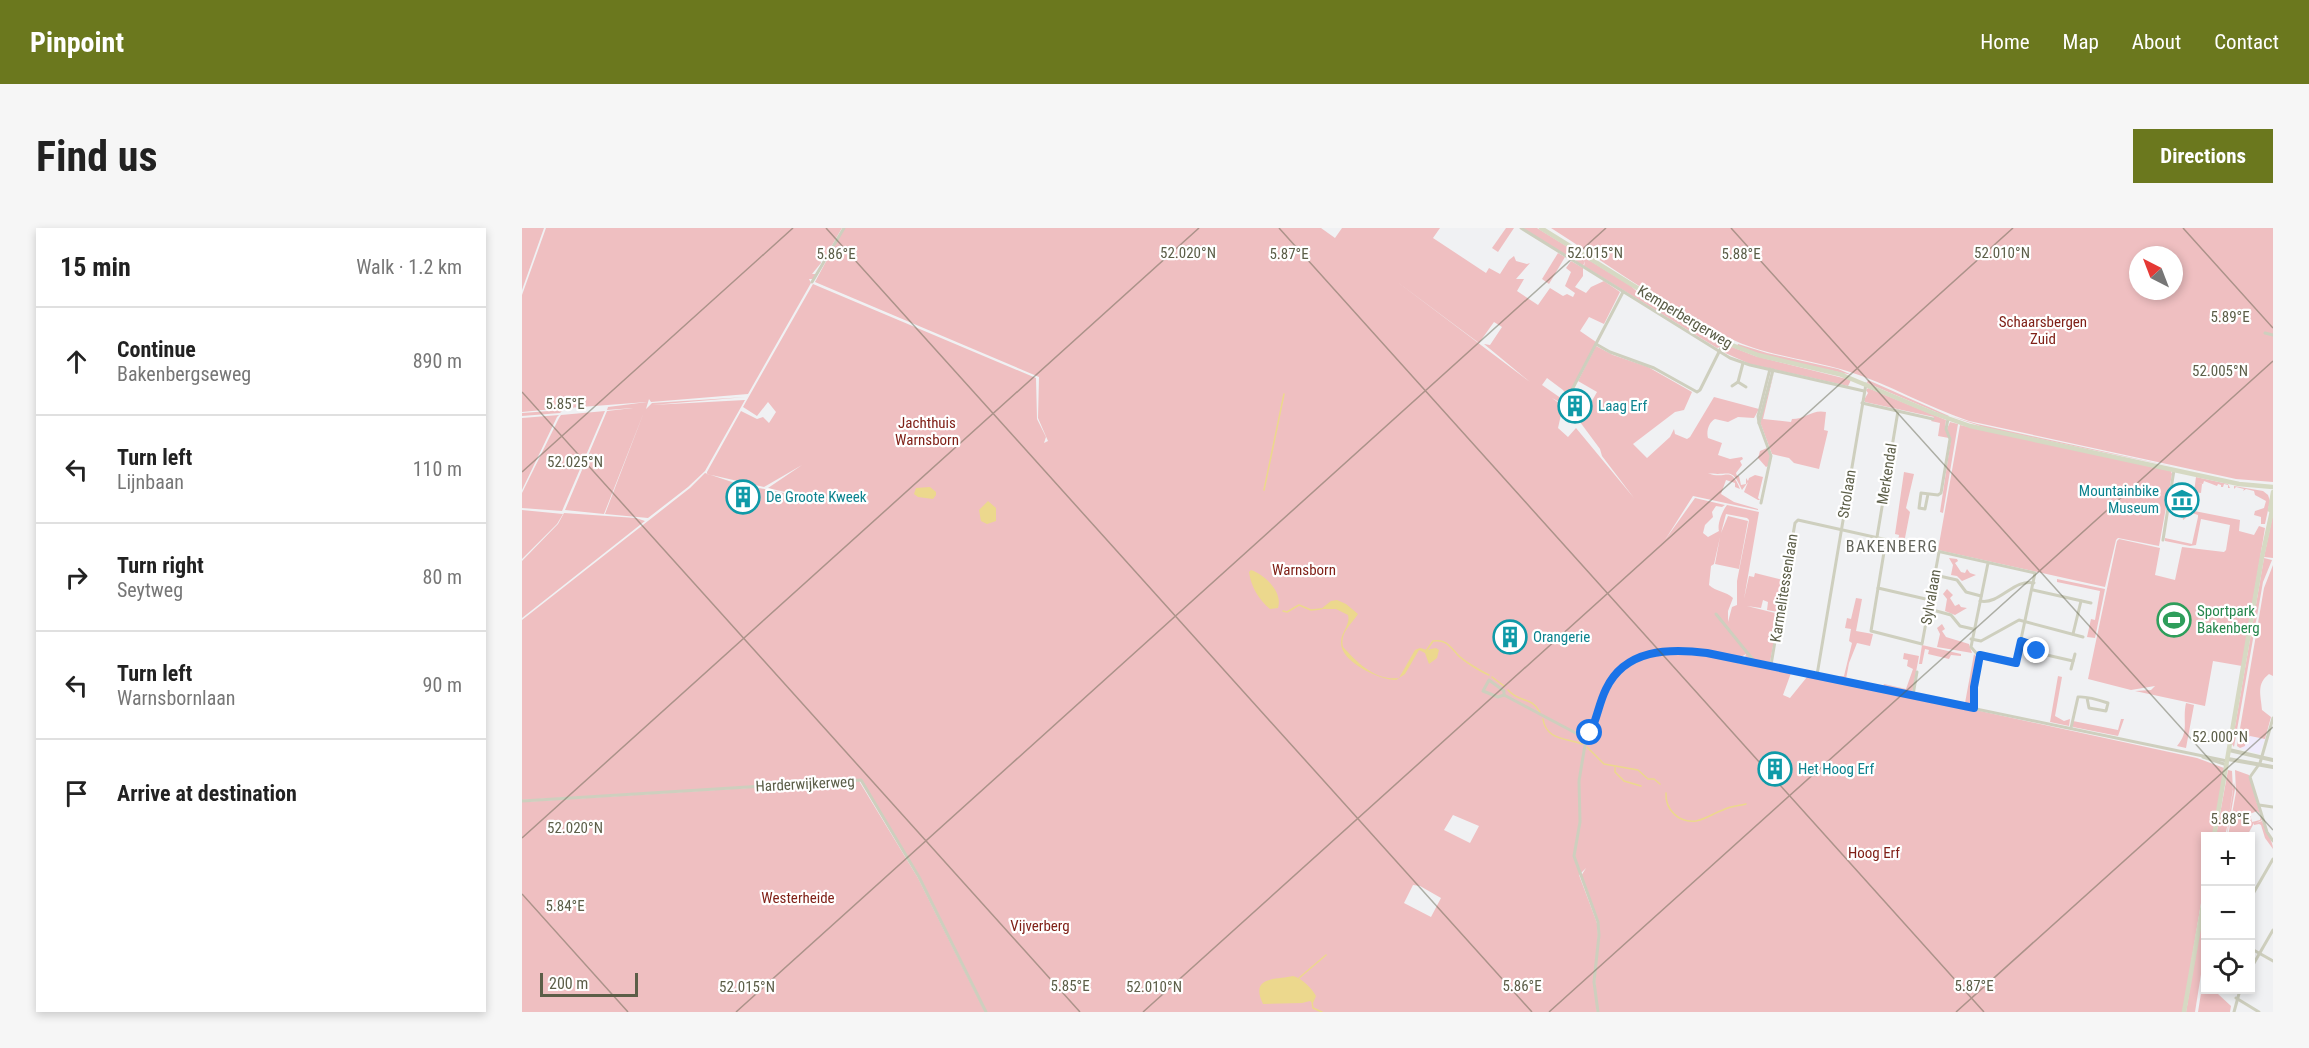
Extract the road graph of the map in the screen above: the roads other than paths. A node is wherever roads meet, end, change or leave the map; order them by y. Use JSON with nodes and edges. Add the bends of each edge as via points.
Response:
{"nodes":[{"id":1,"x":844,"y":228,"type":"edge"},
{"id":2,"x":1521,"y":228,"type":"edge"},
{"id":3,"x":1541,"y":228,"type":"edge"},
{"id":4,"x":812,"y":282,"type":"dead end"},
{"id":5,"x":1623,"y":292,"type":"junction"},
{"id":6,"x":2265,"y":333,"type":"dead end"},
{"id":7,"x":2273,"y":335,"type":"edge"},
{"id":8,"x":1724,"y":342,"type":"junction"},
{"id":9,"x":1596,"y":344,"type":"junction"},
{"id":10,"x":1719,"y":351,"type":"junction"},
{"id":11,"x":1743,"y":363,"type":"junction"},
{"id":12,"x":1771,"y":370,"type":"junction"},
{"id":13,"x":1738,"y":382,"type":"junction"},
{"id":14,"x":1864,"y":383,"type":"junction"},
{"id":15,"x":1732,"y":386,"type":"dead end"},
{"id":16,"x":1746,"y":387,"type":"dead end"},
{"id":17,"x":1864,"y":391,"type":"junction"},
{"id":18,"x":1862,"y":403,"type":"junction"},
{"id":19,"x":1564,"y":405,"type":"dead end"},
{"id":20,"x":1898,"y":411,"type":"junction"},
{"id":21,"x":1933,"y":418,"type":"dead end"},
{"id":22,"x":1948,"y":419,"type":"junction"},
{"id":23,"x":2174,"y":470,"type":"junction"},
{"id":24,"x":2252,"y":486,"type":"junction"},
{"id":25,"x":2273,"y":487,"type":"edge"},
{"id":26,"x":2273,"y":493,"type":"edge"},
{"id":27,"x":1928,"y":494,"type":"junction"},
{"id":28,"x":1761,"y":503,"type":"dead end"},
{"id":29,"x":2273,"y":506,"type":"edge"},
{"id":30,"x":2269,"y":518,"type":"junction"},
{"id":31,"x":1841,"y":529,"type":"junction"},
{"id":32,"x":1877,"y":537,"type":"junction"},
{"id":33,"x":1886,"y":540,"type":"junction"},
{"id":34,"x":2163,"y":540,"type":"dead end"},
{"id":35,"x":1939,"y":552,"type":"junction"},
{"id":36,"x":1988,"y":562,"type":"junction"},
{"id":37,"x":1935,"y":575,"type":"junction"},
{"id":38,"x":2034,"y":583,"type":"junction"},
{"id":39,"x":1878,"y":588,"type":"junction"},
{"id":40,"x":2032,"y":590,"type":"junction"},
{"id":41,"x":1980,"y":598,"type":"junction"},
{"id":42,"x":1930,"y":600,"type":"junction"},
{"id":43,"x":2081,"y":601,"type":"junction"},
{"id":44,"x":2091,"y":603,"type":"dead end"},
{"id":45,"x":1929,"y":609,"type":"junction"},
{"id":46,"x":1716,"y":614,"type":"dead end"},
{"id":47,"x":2026,"y":621,"type":"junction"},
{"id":48,"x":1973,"y":629,"type":"junction"},
{"id":49,"x":2073,"y":635,"type":"junction"},
{"id":50,"x":2083,"y":637,"type":"dead end"},
{"id":51,"x":1971,"y":639,"type":"junction"},
{"id":52,"x":2021,"y":641,"type":"junction"},
{"id":53,"x":1747,"y":653,"type":"junction"},
{"id":54,"x":2075,"y":654,"type":"dead end"},
{"id":55,"x":1980,"y":655,"type":"junction"},
{"id":56,"x":1741,"y":659,"type":"junction"},
{"id":57,"x":2073,"y":661,"type":"junction"},
{"id":58,"x":1754,"y":662,"type":"junction"},
{"id":59,"x":1771,"y":665,"type":"junction"},
{"id":60,"x":2071,"y":669,"type":"dead end"},
{"id":61,"x":1917,"y":672,"type":"dead end"},
{"id":62,"x":1817,"y":675,"type":"junction"},
{"id":63,"x":1504,"y":695,"type":"junction"},
{"id":64,"x":1913,"y":695,"type":"junction"},
{"id":65,"x":2087,"y":698,"type":"junction"},
{"id":66,"x":1974,"y":708,"type":"junction"},
{"id":67,"x":2273,"y":718,"type":"edge"},
{"id":68,"x":2071,"y":728,"type":"junction"},
{"id":69,"x":1587,"y":739,"type":"junction"},
{"id":70,"x":2229,"y":750,"type":"junction"},
{"id":71,"x":2241,"y":752,"type":"junction"},
{"id":72,"x":2262,"y":756,"type":"junction"},
{"id":73,"x":2273,"y":760,"type":"edge"},
{"id":74,"x":2240,"y":761,"type":"junction"},
{"id":75,"x":2227,"y":762,"type":"junction"},
{"id":76,"x":2260,"y":763,"type":"junction"},
{"id":77,"x":2273,"y":767,"type":"edge"},
{"id":78,"x":522,"y":801,"type":"edge"},
{"id":79,"x":2259,"y":805,"type":"junction"},
{"id":80,"x":2273,"y":807,"type":"edge"},
{"id":81,"x":2215,"y":832,"type":"edge"},
{"id":82,"x":2273,"y":841,"type":"edge"},
{"id":83,"x":2273,"y":859,"type":"edge"},
{"id":84,"x":2255,"y":890,"type":"edge"},
{"id":85,"x":2201,"y":912,"type":"edge"},
{"id":86,"x":2273,"y":930,"type":"edge"},
{"id":87,"x":2255,"y":950,"type":"edge"},
{"id":88,"x":2260,"y":953,"type":"junction"},
{"id":89,"x":2273,"y":961,"type":"edge"},
{"id":90,"x":2255,"y":962,"type":"edge"},
{"id":91,"x":2238,"y":994,"type":"edge"},
{"id":92,"x":2236,"y":998,"type":"junction"},
{"id":93,"x":986,"y":1012,"type":"edge"},
{"id":94,"x":1598,"y":1012,"type":"edge"},
{"id":95,"x":2184,"y":1012,"type":"edge"},
{"id":96,"x":2234,"y":1012,"type":"edge"},
{"id":97,"x":2259,"y":1012,"type":"edge"}],
"edges":[{"from":1,"to":4,"type":"street"},
{"from":2,"to":5,"type":"street","name":"Kemperbergerweg"},
{"from":3,"to":8,"type":"main road","name":"Kemperbergerweg"},
{"from":5,"to":9,"type":"street","name":"Kemperbergerweg"},
{"from":5,"to":10,"type":"street","name":"Kemperbergerweg"},
{"from":6,"to":7,"type":"street"},
{"from":8,"to":10,"type":"street"},
{"from":8,"to":14,"type":"main road","name":"Kemperbergerweg"},
{"from":9,"to":10,"type":"street","via":[[1654,368],[1696,392]]},
{"from":9,"to":19,"type":"street","name":"Kemperbergerweg"},
{"from":10,"to":11,"type":"street","name":"Kemperbergerweg"},
{"from":11,"to":12,"type":"street","name":"Kemperbergerweg"},
{"from":11,"to":13,"type":"street","name":"Kemperbergerweg"},
{"from":12,"to":17,"type":"street","name":"Kemperbergerweg"},
{"from":12,"to":28,"type":"street","via":[[1759,421],[1771,456]]},
{"from":13,"to":15,"type":"street"},
{"from":13,"to":16,"type":"street"},
{"from":14,"to":17,"type":"street","name":"Strolaan"},
{"from":14,"to":22,"type":"main road","name":"Kemperbergerweg"},
{"from":17,"to":18,"type":"street","name":"Strolaan"},
{"from":18,"to":20,"type":"street"},
{"from":18,"to":31,"type":"street","name":"Strolaan"},
{"from":20,"to":21,"type":"street"},
{"from":20,"to":32,"type":"street","name":"Merkendal"},
{"from":22,"to":23,"type":"main road","name":"Kemperbergerweg"},
{"from":22,"to":27,"type":"street","via":[[1950,439],[1941,493]]},
{"from":23,"to":24,"type":"main road","name":"Kemperbergerweg"},
{"from":23,"to":34,"type":"street"},
{"from":24,"to":25,"type":"main road","name":"Kemperbergerweg"},
{"from":24,"to":26,"type":"main road","name":"Kemperbergerweg"},
{"from":26,"to":30,"type":"main road"},
{"from":27,"to":27,"type":"street","via":[[1920,494],[1919,508],[1925,509]]},
{"from":29,"to":30,"type":"main road"},
{"from":30,"to":70,"type":"main road"},
{"from":31,"to":32,"type":"street"},
{"from":31,"to":59,"type":"street","name":"Karmelitessenlaan","via":[[1798,520],[1795,523]]},
{"from":31,"to":62,"type":"street","name":"Strolaan"},
{"from":32,"to":33,"type":"street"},
{"from":33,"to":35,"type":"street"},
{"from":33,"to":39,"type":"street"},
{"from":35,"to":36,"type":"street"},
{"from":35,"to":37,"type":"street","name":"Sylvalaan"},
{"from":36,"to":38,"type":"street","via":[[2035,573]]},
{"from":36,"to":41,"type":"street"},
{"from":37,"to":41,"type":"street","via":[[1957,580],[1966,592]]},
{"from":37,"to":42,"type":"street","name":"Sylvalaan"},
{"from":38,"to":40,"type":"street"},
{"from":38,"to":41,"type":"street","via":[[2025,582],[1990,602]]},
{"from":39,"to":42,"type":"street"},
{"from":39,"to":45,"type":"street","name":"Sylvalaan","via":[[1872,632],[1922,644]]},
{"from":40,"to":43,"type":"street"},
{"from":40,"to":47,"type":"street"},
{"from":41,"to":48,"type":"street"},
{"from":42,"to":45,"type":"street","name":"Sylvalaan"},
{"from":43,"to":44,"type":"street"},
{"from":43,"to":49,"type":"street"},
{"from":45,"to":48,"type":"street","via":[[1951,615],[1960,626]]},
{"from":46,"to":53,"type":"street"},
{"from":47,"to":49,"type":"street"},
{"from":47,"to":51,"type":"street","via":[[2017,620],[1981,641]]},
{"from":47,"to":52,"type":"street"},
{"from":48,"to":51,"type":"street"},
{"from":49,"to":50,"type":"street"},
{"from":51,"to":55,"type":"street","via":[[1972,648]]},
{"from":52,"to":55,"type":"street","via":[[2016,663]]},
{"from":52,"to":57,"type":"street","via":[[2037,645],[2038,653]]},
{"from":53,"to":56,"type":"street"},
{"from":53,"to":58,"type":"street"},
{"from":54,"to":57,"type":"street"},
{"from":55,"to":66,"type":"street"},
{"from":56,"to":58,"type":"street"},
{"from":56,"to":69,"type":"street","via":[[1675,650],[1644,654],[1629,661],[1606,687]]},
{"from":57,"to":60,"type":"street"},
{"from":58,"to":59,"type":"street"},
{"from":59,"to":62,"type":"street"},
{"from":61,"to":64,"type":"street"},
{"from":62,"to":64,"type":"street"},
{"from":63,"to":63,"type":"street","via":[[1504,690],[1489,680],[1483,690],[1498,697]]},
{"from":63,"to":69,"type":"street"},
{"from":64,"to":66,"type":"street"},
{"from":65,"to":65,"type":"street","via":[[2108,703],[2106,711],[2089,708]]},
{"from":65,"to":68,"type":"street","via":[[2080,696],[2076,700]]},
{"from":66,"to":68,"type":"street"},
{"from":67,"to":72,"type":"street"},
{"from":68,"to":75,"type":"street"},
{"from":69,"to":94,"type":"street","via":[[1579,781],[1580,822],[1574,856],[1598,922],[1594,982]]},
{"from":70,"to":71,"type":"street"},
{"from":70,"to":75,"type":"main road"},
{"from":71,"to":72,"type":"street"},
{"from":71,"to":74,"type":"street"},
{"from":72,"to":73,"type":"street"},
{"from":72,"to":76,"type":"street"},
{"from":74,"to":75,"type":"street"},
{"from":74,"to":76,"type":"street"},
{"from":75,"to":81,"type":"main road"},
{"from":76,"to":77,"type":"street"},
{"from":76,"to":79,"type":"street","via":[[2250,777]]},
{"from":78,"to":93,"type":"street","name":"Harderwijkerweg","via":[[861,780],[919,877]]},
{"from":79,"to":80,"type":"street"},
{"from":79,"to":82,"type":"street"},
{"from":83,"to":84,"type":"street"},
{"from":85,"to":95,"type":"main road"},
{"from":86,"to":88,"type":"street"},
{"from":87,"to":88,"type":"street"},
{"from":88,"to":89,"type":"street"},
{"from":88,"to":90,"type":"street"},
{"from":91,"to":92,"type":"street"},
{"from":92,"to":96,"type":"street"},
{"from":92,"to":97,"type":"street"}]}
